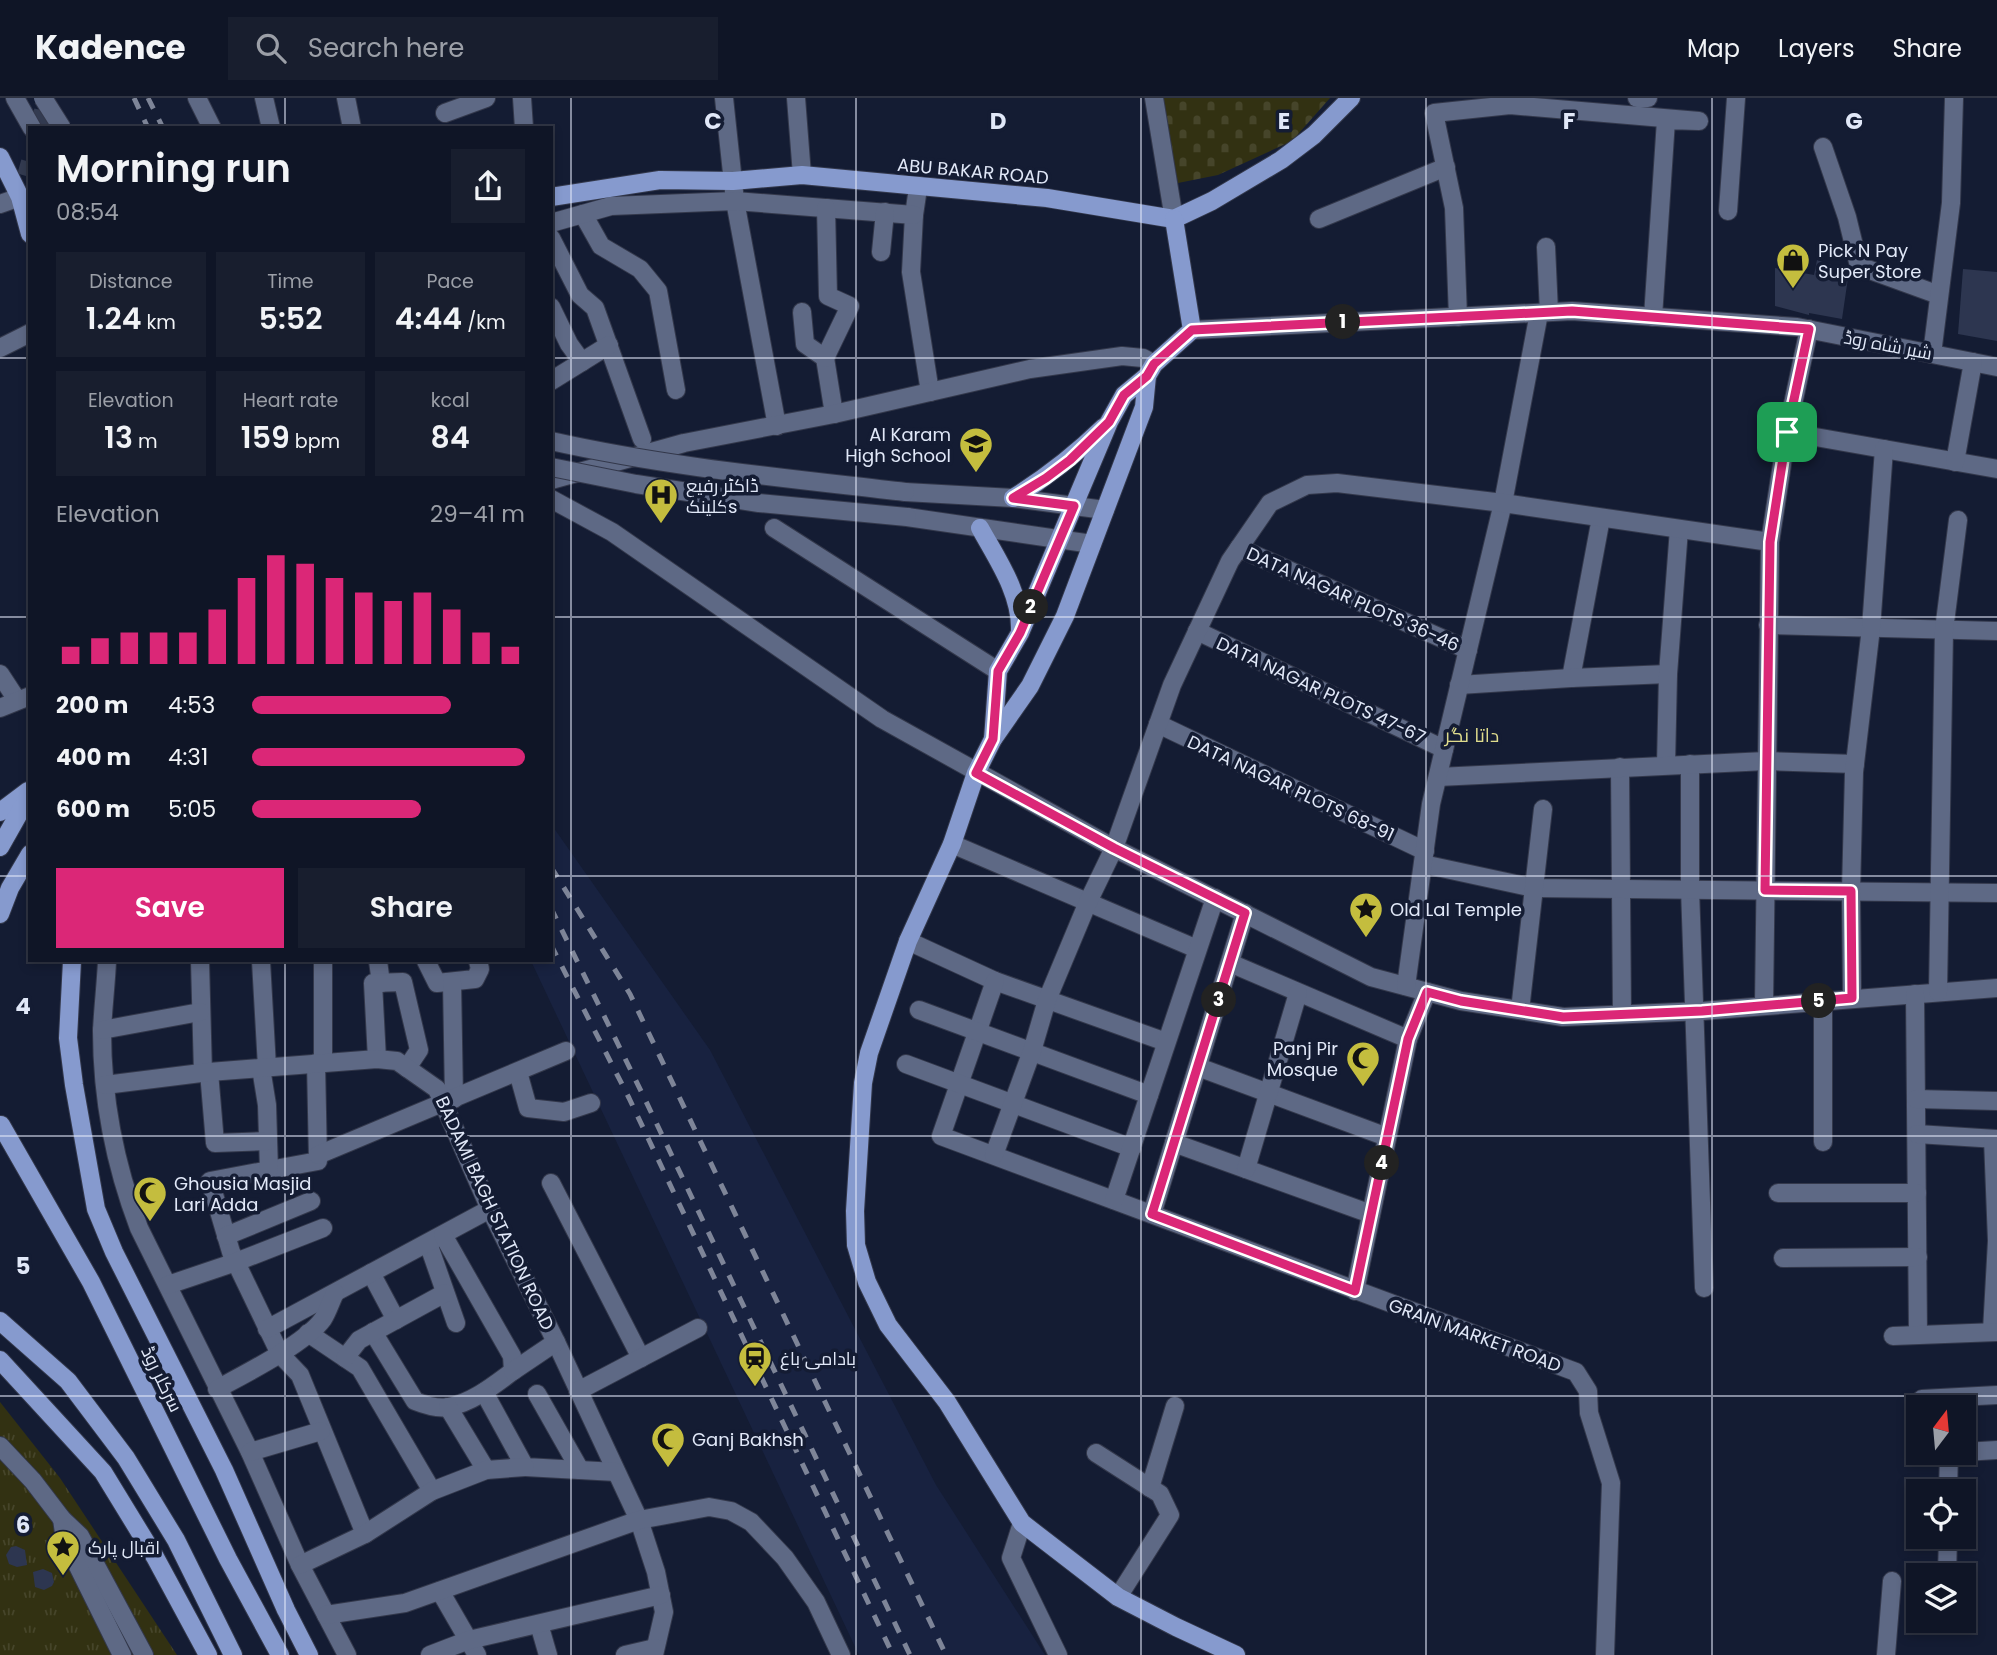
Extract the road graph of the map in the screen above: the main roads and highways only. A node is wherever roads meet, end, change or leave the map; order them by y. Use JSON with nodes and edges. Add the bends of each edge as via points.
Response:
{"nodes":[{"id":1,"x":1351,"y":98,"type":"edge"},
{"id":2,"x":0,"y":157,"type":"edge"},
{"id":3,"x":26,"y":176,"type":"dead end"},
{"id":4,"x":553,"y":197,"type":"edge"},
{"id":5,"x":25,"y":202,"type":"edge"},
{"id":6,"x":1174,"y":219,"type":"junction"},
{"id":7,"x":28,"y":221,"type":"edge"},
{"id":8,"x":1150,"y":370,"type":"junction"},
{"id":9,"x":1109,"y":422,"type":"junction"},
{"id":10,"x":1013,"y":498,"type":"road end"},
{"id":11,"x":979,"y":528,"type":"road end"},
{"id":12,"x":1020,"y":633,"type":"junction"},
{"id":13,"x":993,"y":739,"type":"junction"},
{"id":14,"x":28,"y":793,"type":"edge"},
{"id":15,"x":28,"y":796,"type":"edge"},
{"id":16,"x":0,"y":812,"type":"edge"},
{"id":17,"x":0,"y":847,"type":"edge"},
{"id":18,"x":28,"y":856,"type":"edge"},
{"id":19,"x":0,"y":914,"type":"edge"},
{"id":20,"x":72,"y":962,"type":"edge"},
{"id":21,"x":0,"y":1123,"type":"edge"},
{"id":22,"x":0,"y":1151,"type":"edge"},
{"id":23,"x":0,"y":1321,"type":"edge"},
{"id":24,"x":0,"y":1360,"type":"edge"},
{"id":25,"x":208,"y":1655,"type":"edge"},
{"id":26,"x":233,"y":1655,"type":"edge"},
{"id":27,"x":279,"y":1655,"type":"edge"},
{"id":28,"x":309,"y":1655,"type":"edge"},
{"id":29,"x":1236,"y":1655,"type":"edge"}],
"edges":[{"from":1,"to":6,"type":"main road","via":[[1281,160]]},
{"from":2,"to":5,"type":"main road"},
{"from":3,"to":5,"type":"main road"},
{"from":4,"to":6,"type":"main road","name":"ABU BAKAR ROAD","via":[[660,180],[733,181],[802,175],[1047,198]]},
{"from":5,"to":7,"type":"main road"},
{"from":6,"to":8,"type":"main road","via":[[1192,330]]},
{"from":8,"to":9,"type":"main road","via":[[1124,395]]},
{"from":8,"to":13,"type":"main road","via":[[1144,407],[1065,616],[1030,686]]},
{"from":9,"to":10,"type":"main road","via":[[1070,460]]},
{"from":9,"to":12,"type":"main road"},
{"from":11,"to":12,"type":"main road","via":[[1020,612]]},
{"from":12,"to":13,"type":"main road","via":[[998,671]]},
{"from":13,"to":29,"type":"main road","via":[[908,941],[869,1053],[863,1083],[856,1245],[867,1283],[888,1325],[947,1402],[1022,1523],[1118,1597]]},
{"from":14,"to":16,"type":"main road"},
{"from":15,"to":17,"type":"main road"},
{"from":18,"to":19,"type":"main road"},
{"from":20,"to":28,"type":"main road","via":[[68,1038],[96,1209]]},
{"from":21,"to":22,"type":"main road"},
{"from":21,"to":27,"type":"main road","name":"سرکلر روڈ","via":[[91,1282]]},
{"from":23,"to":26,"type":"main road","via":[[68,1381],[126,1458],[176,1540]]},
{"from":24,"to":25,"type":"main road","via":[[103,1472]]}]}
